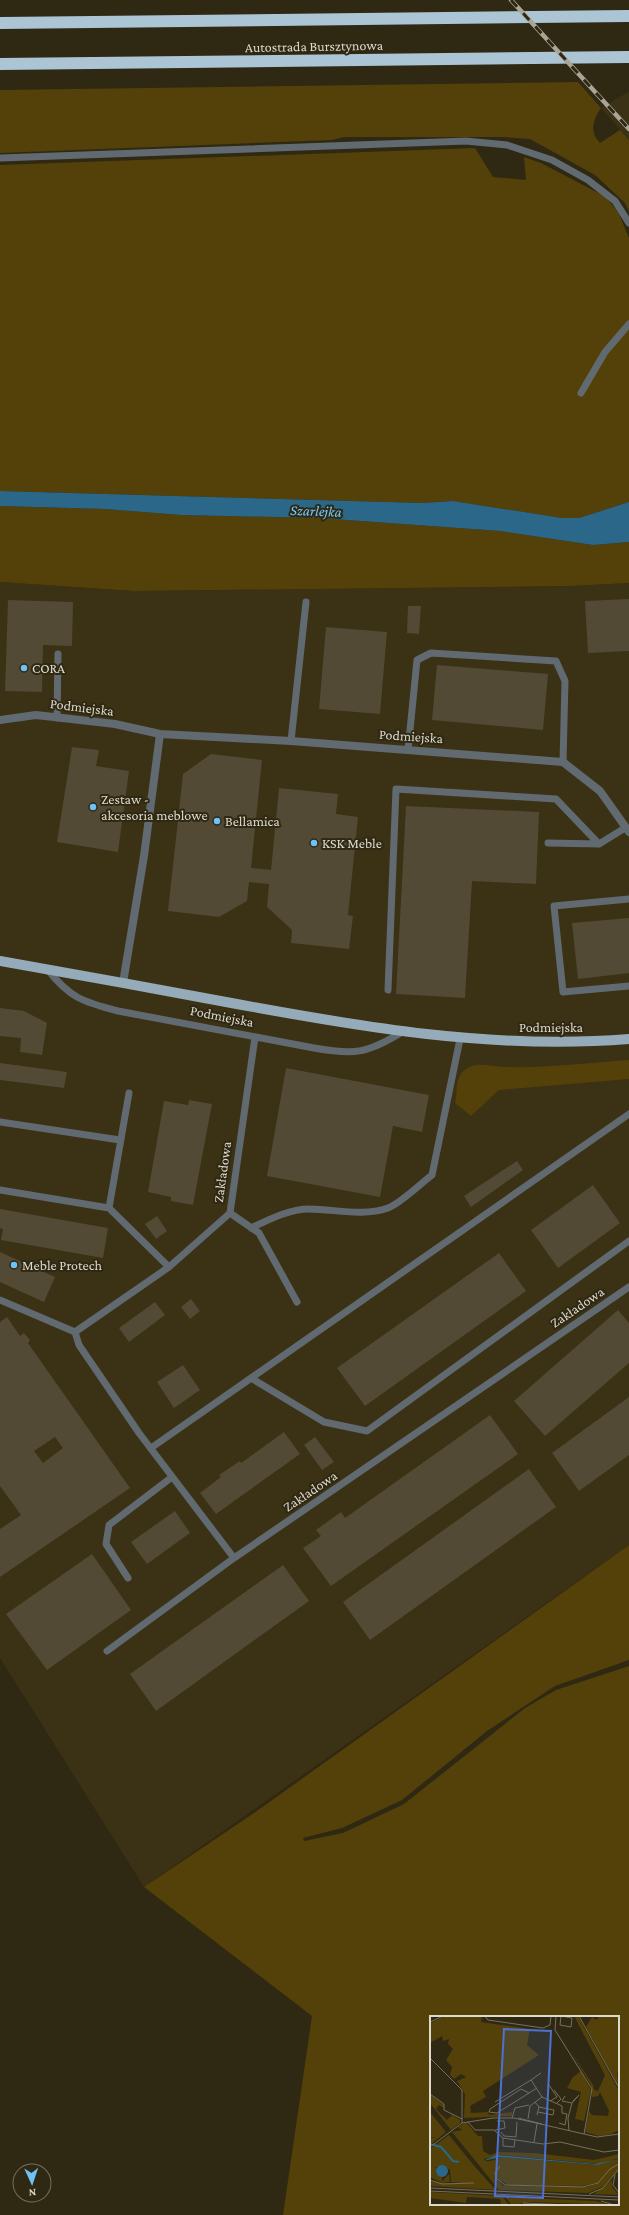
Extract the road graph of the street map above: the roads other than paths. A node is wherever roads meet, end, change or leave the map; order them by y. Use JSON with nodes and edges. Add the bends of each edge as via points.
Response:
{"nodes":[{"id":1,"x":629,"y":16,"type":"edge"},
{"id":2,"x":0,"y":23,"type":"edge"},
{"id":3,"x":629,"y":57,"type":"edge"},
{"id":4,"x":0,"y":64,"type":"edge"},
{"id":5,"x":0,"y":158,"type":"edge"},
{"id":6,"x":629,"y":223,"type":"edge"},
{"id":7,"x":629,"y":324,"type":"edge"},
{"id":8,"x":581,"y":392,"type":"dead end"},
{"id":9,"x":306,"y":602,"type":"dead end"},
{"id":10,"x":58,"y":654,"type":"dead end"},
{"id":11,"x":57,"y":718,"type":"junction"},
{"id":12,"x":0,"y":720,"type":"edge"},
{"id":13,"x":160,"y":734,"type":"junction"},
{"id":14,"x":291,"y":741,"type":"junction"},
{"id":15,"x":408,"y":750,"type":"junction"},
{"id":16,"x":563,"y":762,"type":"junction"},
{"id":17,"x":627,"y":830,"type":"edge"},
{"id":18,"x":548,"y":843,"type":"dead end"},
{"id":19,"x":599,"y":844,"type":"junction"},
{"id":20,"x":629,"y":899,"type":"edge"},
{"id":21,"x":0,"y":961,"type":"edge"},
{"id":22,"x":47,"y":969,"type":"junction"},
{"id":23,"x":122,"y":983,"type":"junction"},
{"id":24,"x":629,"y":986,"type":"edge"},
{"id":25,"x":388,"y":990,"type":"dead end"},
{"id":26,"x":402,"y":1032,"type":"junction"},
{"id":27,"x":255,"y":1037,"type":"junction"},
{"id":28,"x":460,"y":1039,"type":"junction"},
{"id":29,"x":629,"y":1039,"type":"edge"},
{"id":30,"x":129,"y":1093,"type":"dead end"},
{"id":31,"x":629,"y":1114,"type":"edge"},
{"id":32,"x":0,"y":1122,"type":"edge"},
{"id":33,"x":120,"y":1140,"type":"junction"},
{"id":34,"x":0,"y":1190,"type":"edge"},
{"id":35,"x":109,"y":1208,"type":"junction"},
{"id":36,"x":230,"y":1213,"type":"junction"},
{"id":37,"x":251,"y":1228,"type":"junction"},
{"id":38,"x":629,"y":1241,"type":"edge"},
{"id":39,"x":169,"y":1267,"type":"junction"},
{"id":40,"x":629,"y":1287,"type":"edge"},
{"id":41,"x":0,"y":1300,"type":"edge"},
{"id":42,"x":297,"y":1302,"type":"dead end"},
{"id":43,"x":75,"y":1332,"type":"junction"},
{"id":44,"x":252,"y":1378,"type":"junction"},
{"id":45,"x":151,"y":1448,"type":"junction"},
{"id":46,"x":172,"y":1477,"type":"junction"},
{"id":47,"x":234,"y":1558,"type":"junction"},
{"id":48,"x":128,"y":1578,"type":"dead end"},
{"id":49,"x":107,"y":1651,"type":"dead end"}],
"edges":[{"from":1,"to":2,"type":"highway","name":"Autostrada Bursztynowa"},
{"from":3,"to":4,"type":"highway","name":"Autostrada Bursztynowa"},
{"from":5,"to":6,"type":"lane","via":[[466,141],[507,144],[552,160],[588,180],[615,201]]},
{"from":7,"to":8,"type":"lane","via":[[605,352]]},
{"from":9,"to":14,"type":"lane"},
{"from":10,"to":11,"type":"lane"},
{"from":11,"to":12,"type":"street","name":"Podmiejska","via":[[36,715]]},
{"from":11,"to":13,"type":"street","name":"Podmiejska","via":[[115,724]]},
{"from":13,"to":14,"type":"street","name":"Podmiejska"},
{"from":13,"to":23,"type":"street","via":[[144,856]]},
{"from":14,"to":15,"type":"street","name":"Podmiejska"},
{"from":15,"to":16,"type":"street","name":"Podmiejska"},
{"from":15,"to":16,"type":"lane","via":[[417,660],[431,653],[556,661],[565,681]]},
{"from":16,"to":17,"type":"street","via":[[600,791]]},
{"from":17,"to":19,"type":"lane"},
{"from":18,"to":19,"type":"lane"},
{"from":19,"to":25,"type":"lane","via":[[556,799],[396,789]]},
{"from":20,"to":24,"type":"lane","via":[[554,906],[563,992]]},
{"from":21,"to":22,"type":"main road","name":"Podmiejska"},
{"from":22,"to":23,"type":"main road","name":"Podmiejska"},
{"from":22,"to":27,"type":"lane","name":"Podmiejska","via":[[69,994],[95,1005]]},
{"from":23,"to":26,"type":"main road","name":"Podmiejska"},
{"from":26,"to":27,"type":"lane","name":"Podmiejska","via":[[361,1052],[342,1053]]},
{"from":26,"to":28,"type":"main road","name":"Podmiejska"},
{"from":27,"to":36,"type":"lane","name":"Zakładowa"},
{"from":28,"to":29,"type":"main road","name":"Podmiejska","via":[[578,1042]]},
{"from":28,"to":37,"type":"lane","via":[[432,1175],[390,1207],[380,1210],[355,1213],[307,1209],[274,1217]]},
{"from":30,"to":33,"type":"lane"},
{"from":31,"to":44,"type":"lane"},
{"from":32,"to":33,"type":"lane"},
{"from":33,"to":35,"type":"lane"},
{"from":34,"to":35,"type":"lane"},
{"from":35,"to":39,"type":"lane"},
{"from":36,"to":37,"type":"lane"},
{"from":36,"to":39,"type":"lane","name":"Zakładowa"},
{"from":37,"to":42,"type":"lane","via":[[258,1233]]},
{"from":38,"to":44,"type":"lane","via":[[367,1431],[324,1422]]},
{"from":39,"to":43,"type":"lane","name":"Zakładowa"},
{"from":40,"to":47,"type":"lane","name":"Zakładowa"},
{"from":41,"to":43,"type":"lane"},
{"from":43,"to":45,"type":"lane","via":[[79,1345]]},
{"from":44,"to":45,"type":"lane"},
{"from":45,"to":46,"type":"lane"},
{"from":46,"to":47,"type":"lane"},
{"from":46,"to":48,"type":"lane","via":[[109,1525],[106,1544]]},
{"from":47,"to":49,"type":"lane","name":"Zakładowa"}]}
